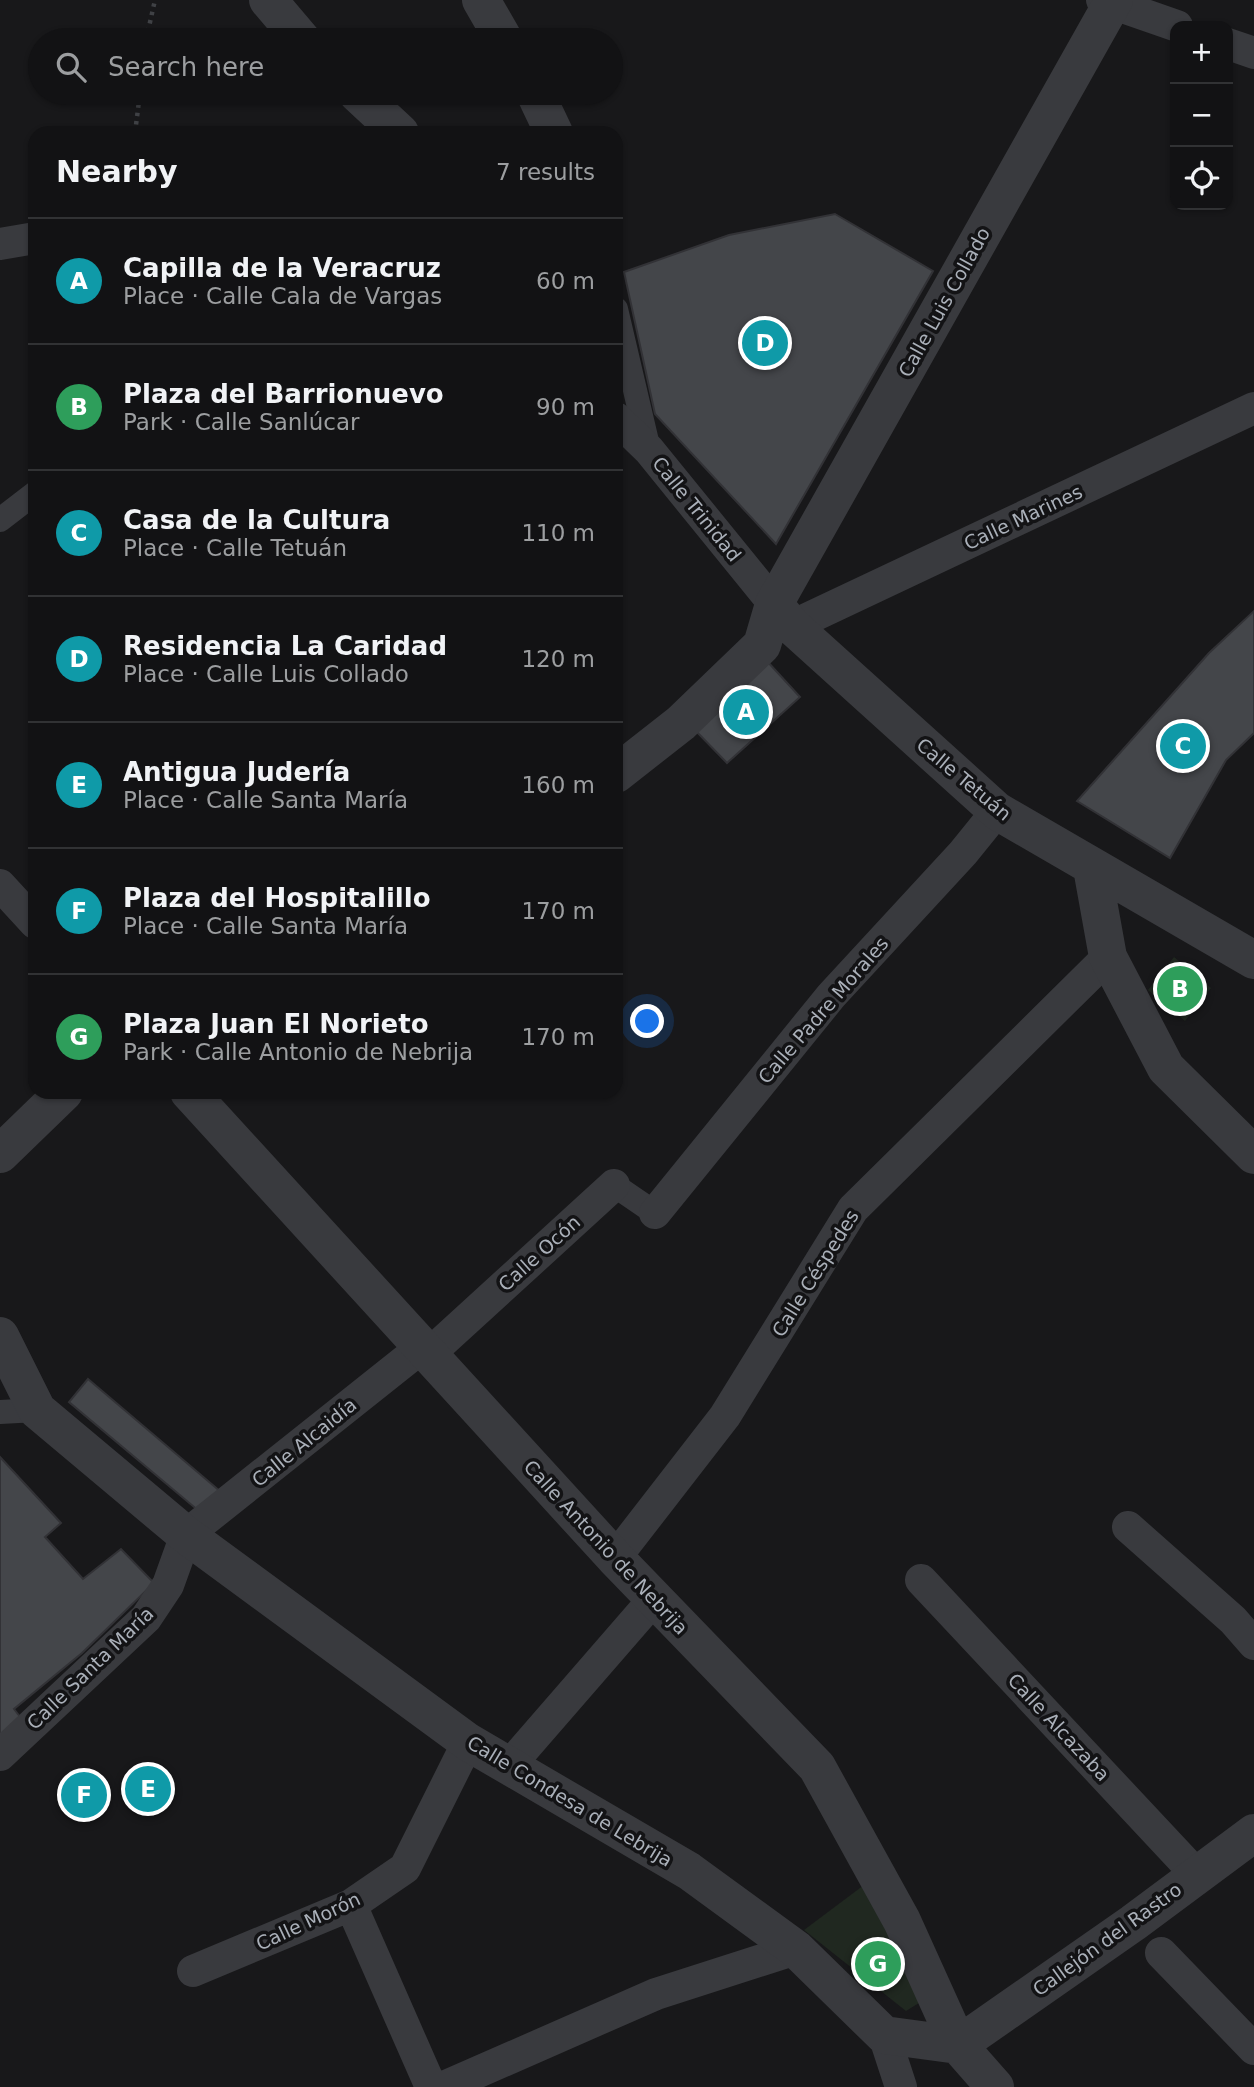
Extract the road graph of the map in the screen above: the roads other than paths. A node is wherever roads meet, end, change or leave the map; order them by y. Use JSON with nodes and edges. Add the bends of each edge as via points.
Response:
{"nodes":[{"id":1,"x":268,"y":0,"type":"edge"},
{"id":2,"x":481,"y":0,"type":"edge"},
{"id":3,"x":1109,"y":1,"type":"edge"},
{"id":4,"x":1170,"y":23,"type":"edge"},
{"id":5,"x":292,"y":28,"type":"edge"},
{"id":6,"x":498,"y":28,"type":"edge"},
{"id":7,"x":1233,"y":46,"type":"edge"},
{"id":8,"x":1254,"y":53,"type":"edge"},
{"id":9,"x":370,"y":105,"type":"edge"},
{"id":10,"x":541,"y":105,"type":"edge"},
{"id":11,"x":392,"y":126,"type":"edge"},
{"id":12,"x":551,"y":126,"type":"edge"},
{"id":13,"x":28,"y":237,"type":"edge"},
{"id":14,"x":0,"y":244,"type":"edge"},
{"id":15,"x":623,"y":339,"type":"edge"},
{"id":16,"x":1254,"y":408,"type":"edge"},
{"id":17,"x":623,"y":425,"type":"edge"},
{"id":18,"x":649,"y":450,"type":"junction"},
{"id":19,"x":28,"y":498,"type":"edge"},
{"id":20,"x":0,"y":520,"type":"edge"},
{"id":21,"x":783,"y":615,"type":"junction"},
{"id":22,"x":623,"y":769,"type":"edge"},
{"id":23,"x":997,"y":811,"type":"junction"},
{"id":24,"x":1091,"y":868,"type":"junction"},
{"id":25,"x":0,"y":885,"type":"edge"},
{"id":26,"x":28,"y":915,"type":"edge"},
{"id":27,"x":1108,"y":957,"type":"junction"},
{"id":28,"x":1254,"y":960,"type":"edge"},
{"id":29,"x":57,"y":1099,"type":"edge"},
{"id":30,"x":195,"y":1099,"type":"edge"},
{"id":31,"x":0,"y":1154,"type":"edge"},
{"id":32,"x":1254,"y":1156,"type":"edge"},
{"id":33,"x":614,"y":1185,"type":"joint"},
{"id":34,"x":655,"y":1213,"type":"joint"},
{"id":35,"x":0,"y":1336,"type":"edge"},
{"id":36,"x":424,"y":1352,"type":"junction"},
{"id":37,"x":18,"y":1411,"type":"edge"},
{"id":38,"x":1128,"y":1527,"type":"dead end"},
{"id":39,"x":187,"y":1535,"type":"junction"},
{"id":40,"x":615,"y":1558,"type":"junction"},
{"id":41,"x":921,"y":1580,"type":"dead end"},
{"id":42,"x":654,"y":1599,"type":"junction"},
{"id":43,"x":1254,"y":1644,"type":"edge"},
{"id":44,"x":468,"y":1742,"type":"junction"},
{"id":45,"x":0,"y":1755,"type":"edge"},
{"id":46,"x":509,"y":1766,"type":"junction"},
{"id":47,"x":1254,"y":1833,"type":"edge"},
{"id":48,"x":1196,"y":1874,"type":"junction"},
{"id":49,"x":351,"y":1905,"type":"junction"},
{"id":50,"x":1133,"y":1923,"type":"junction"},
{"id":51,"x":796,"y":1948,"type":"junction"},
{"id":52,"x":1161,"y":1952,"type":"joint"},
{"id":53,"x":193,"y":1971,"type":"dead end"},
{"id":54,"x":884,"y":2035,"type":"junction"},
{"id":55,"x":958,"y":2045,"type":"junction"},
{"id":56,"x":1254,"y":2049,"type":"edge"},
{"id":57,"x":431,"y":2087,"type":"edge"},
{"id":58,"x":444,"y":2087,"type":"edge"},
{"id":59,"x":901,"y":2087,"type":"edge"},
{"id":60,"x":972,"y":2087,"type":"edge"},
{"id":61,"x":995,"y":2087,"type":"edge"}],
"edges":[{"from":1,"to":5,"type":"street"},
{"from":2,"to":6,"type":"street"},
{"from":3,"to":4,"type":"street"},
{"from":3,"to":21,"type":"street","name":"Calle Luis Collado"},
{"from":7,"to":8,"type":"street"},
{"from":9,"to":11,"type":"street"},
{"from":10,"to":12,"type":"street"},
{"from":13,"to":14,"type":"street"},
{"from":15,"to":18,"type":"street"},
{"from":16,"to":21,"type":"street","name":"Calle Marines"},
{"from":17,"to":18,"type":"street","name":"Calle Trinidad"},
{"from":18,"to":21,"type":"street","name":"Calle Trinidad"},
{"from":19,"to":20,"type":"street"},
{"from":21,"to":22,"type":"street","name":"Calle Luis Collado","via":[[762,645],[681,723]]},
{"from":21,"to":23,"type":"street","name":"Calle Tetuán"},
{"from":23,"to":24,"type":"street","name":"Calle Tetuán"},
{"from":23,"to":34,"type":"street","name":"Calle Padre Morales","via":[[831,996]]},
{"from":24,"to":27,"type":"street"},
{"from":24,"to":28,"type":"street","name":"Calle Tetuán"},
{"from":25,"to":26,"type":"street"},
{"from":27,"to":32,"type":"street","via":[[1166,1068]]},
{"from":27,"to":40,"type":"street","name":"Calle Céspedes","via":[[853,1209],[725,1416]]},
{"from":29,"to":31,"type":"street"},
{"from":30,"to":36,"type":"street","name":"Calle Antonio de Nebrija"},
{"from":33,"to":34,"type":"street","name":"Calle Ocón"},
{"from":33,"to":36,"type":"street","name":"Calle Ocón"},
{"from":35,"to":37,"type":"street"},
{"from":36,"to":39,"type":"street","name":"Calle Alcaidía"},
{"from":36,"to":40,"type":"street","name":"Calle Antonio de Nebrija"},
{"from":37,"to":39,"type":"street","name":"Calle Condesa de Lebrija"},
{"from":38,"to":43,"type":"street"},
{"from":39,"to":44,"type":"street","name":"Calle Condesa de Lebrija"},
{"from":39,"to":45,"type":"street","name":"Calle Santa María","via":[[168,1586],[146,1618]]},
{"from":40,"to":42,"type":"street","name":"Calle Antonio de Nebrija"},
{"from":41,"to":48,"type":"street","name":"Calle Alcazaba"},
{"from":42,"to":46,"type":"street"},
{"from":42,"to":55,"type":"street","name":"Calle Antonio de Nebrija","via":[[817,1767],[902,1921]]},
{"from":44,"to":46,"type":"street","name":"Calle Condesa de Lebrija"},
{"from":44,"to":49,"type":"street","name":"Calle Morón","via":[[405,1868]]},
{"from":46,"to":51,"type":"street","name":"Calle Condesa de Lebrija","via":[[689,1871]]},
{"from":47,"to":48,"type":"street","name":"Callejón del Rastro"},
{"from":48,"to":50,"type":"street","name":"Callejón del Rastro"},
{"from":49,"to":53,"type":"street","name":"Calle Morón"},
{"from":49,"to":57,"type":"street"},
{"from":50,"to":52,"type":"street"},
{"from":50,"to":55,"type":"street","name":"Callejón del Rastro"},
{"from":51,"to":54,"type":"street","name":"Calle Condesa de Lebrija"},
{"from":51,"to":58,"type":"street","via":[[656,1994]]},
{"from":52,"to":56,"type":"street"},
{"from":54,"to":55,"type":"street"},
{"from":54,"to":59,"type":"street"},
{"from":55,"to":60,"type":"street"},
{"from":55,"to":61,"type":"street","name":"Calle Antonio de Nebrija"}]}
